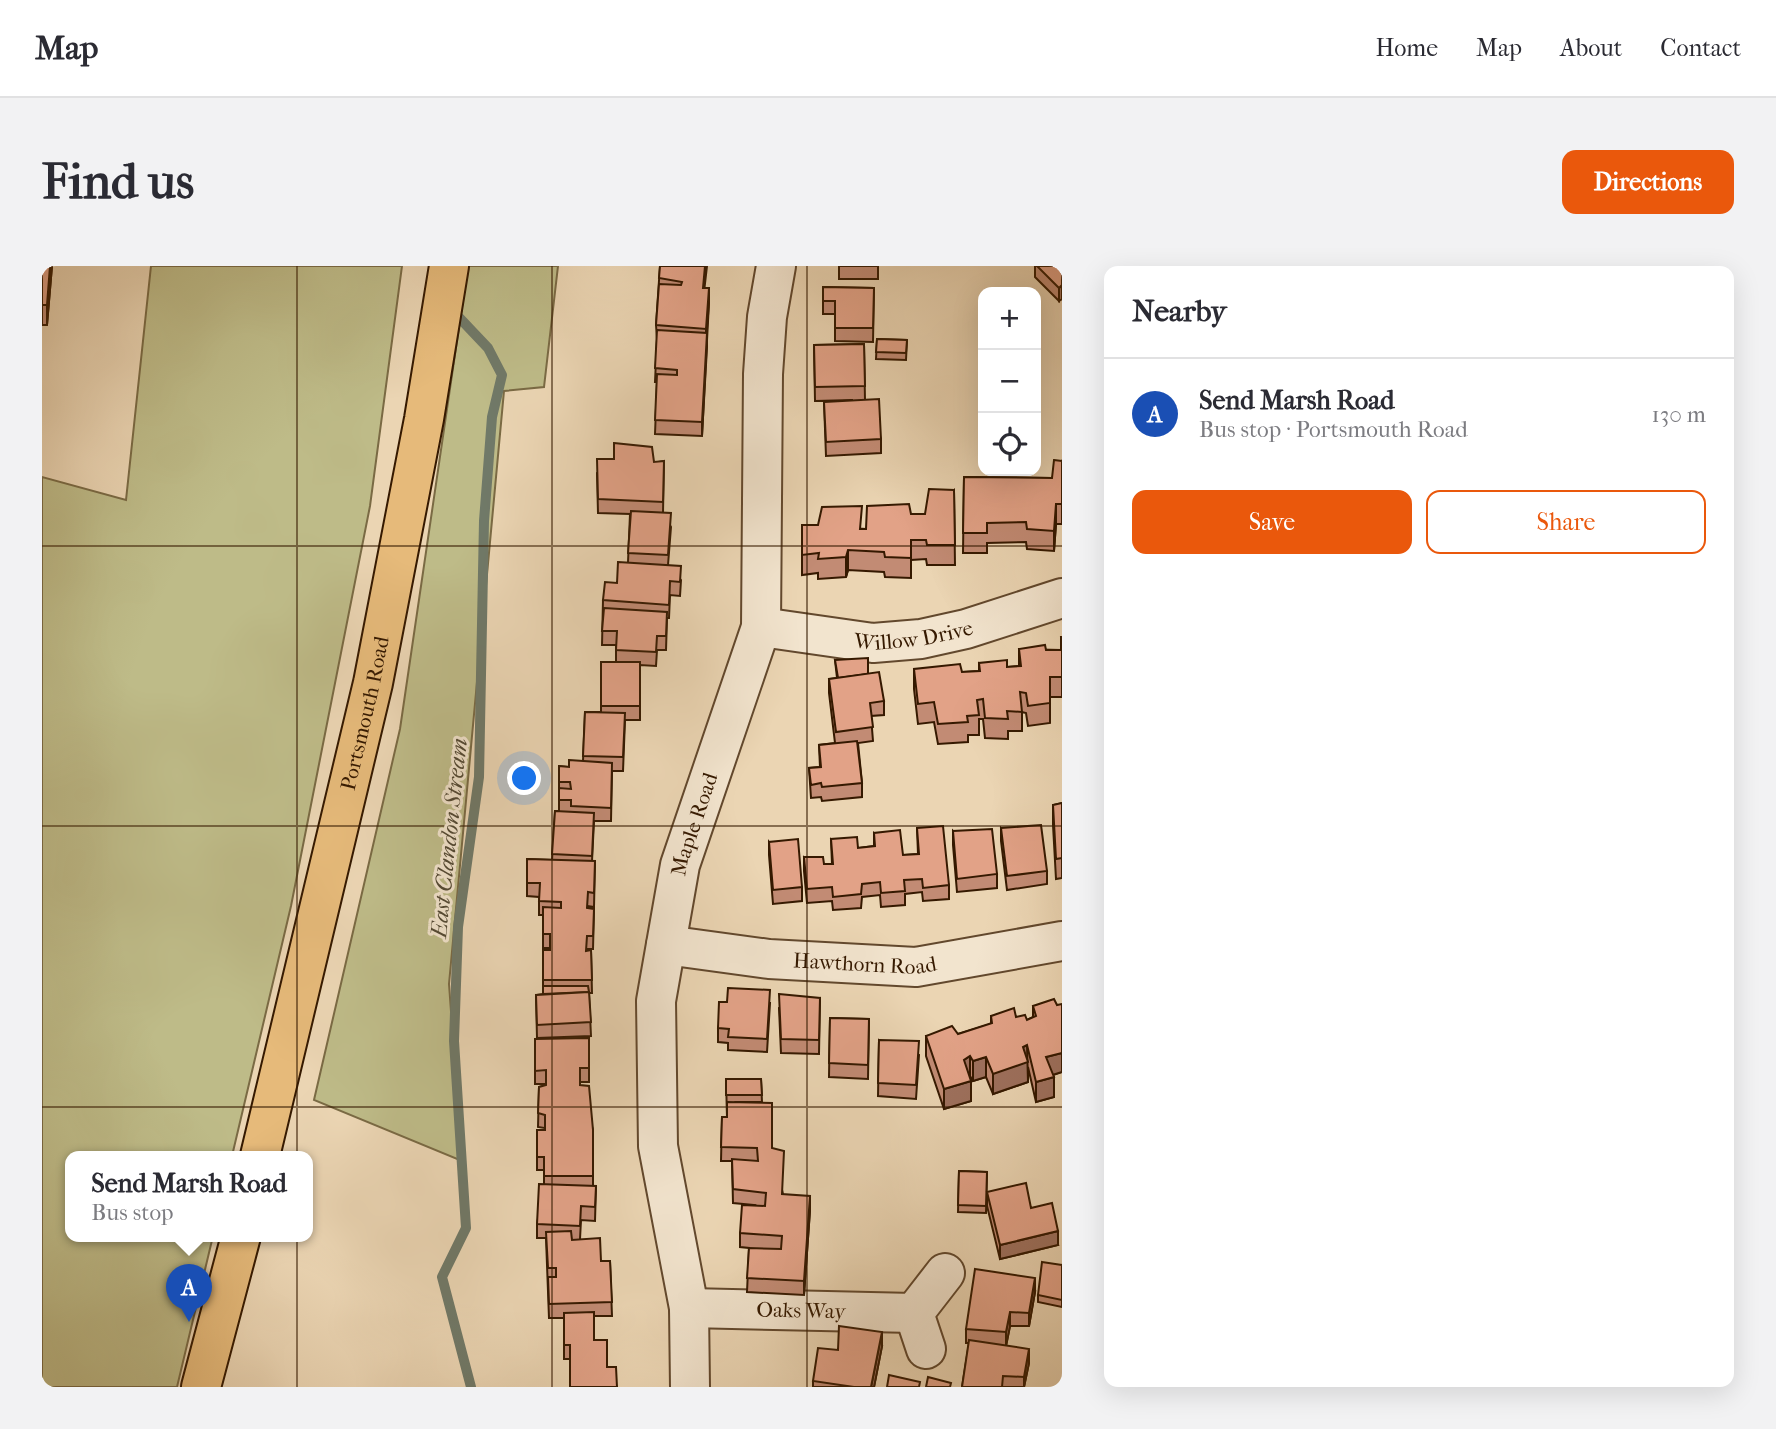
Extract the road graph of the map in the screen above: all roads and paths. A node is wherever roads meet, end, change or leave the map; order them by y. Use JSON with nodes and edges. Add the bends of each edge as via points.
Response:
{"nodes":[{"id":1,"x":449,"y":266,"type":"edge"},
{"id":2,"x":776,"y":266,"type":"edge"},
{"id":3,"x":1062,"y":598,"type":"edge"},
{"id":4,"x":761,"y":627,"type":"junction"},
{"id":5,"x":1062,"y":941,"type":"edge"},
{"id":6,"x":666,"y":945,"type":"junction"},
{"id":7,"x":261,"y":1151,"type":"edge"},
{"id":8,"x":239,"y":1242,"type":"edge"},
{"id":9,"x":945,"y":1272,"type":"dead end"},
{"id":10,"x":689,"y":1308,"type":"junction"},
{"id":11,"x":915,"y":1313,"type":"junction"},
{"id":12,"x":926,"y":1349,"type":"dead end"},
{"id":13,"x":201,"y":1387,"type":"edge"},
{"id":14,"x":690,"y":1387,"type":"edge"}],
"edges":[{"from":1,"to":7,"type":"main road","name":"Portsmouth Road","via":[[373,683]]},
{"from":2,"to":4,"type":"street","name":"Maple Road","via":[[763,374]]},
{"from":3,"to":4,"type":"street","name":"Willow Drive","via":[[921,639],[873,643]]},
{"from":4,"to":6,"type":"street","name":"Maple Road","via":[[680,865]]},
{"from":5,"to":6,"type":"street","name":"Hawthorn Road","via":[[916,967],[769,959]]},
{"from":6,"to":10,"type":"street","name":"Maple Road","via":[[656,1001],[658,1146]]},
{"from":8,"to":13,"type":"main road"},
{"from":9,"to":11,"type":"street"},
{"from":10,"to":11,"type":"street","name":"Oaks Way"},
{"from":10,"to":14,"type":"street","name":"Maple Road"},
{"from":11,"to":12,"type":"street"}]}
